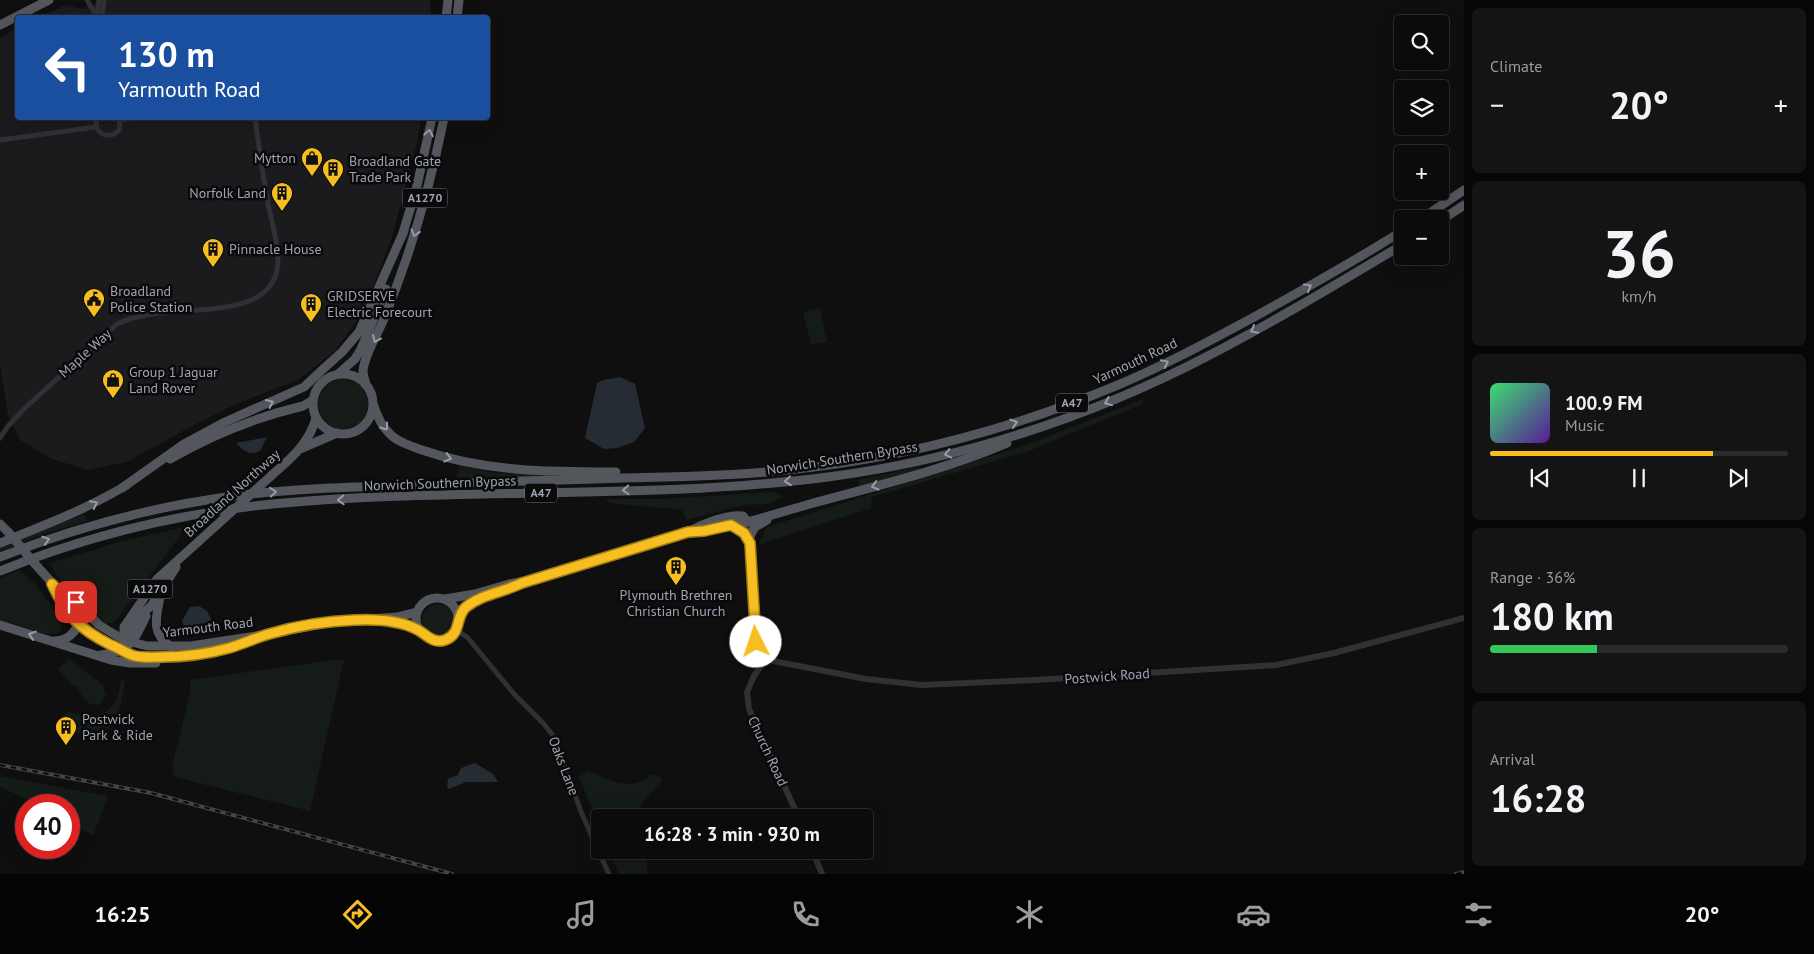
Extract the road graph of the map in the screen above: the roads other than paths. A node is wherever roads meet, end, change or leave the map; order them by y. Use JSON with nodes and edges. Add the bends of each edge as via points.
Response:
{"nodes":[{"id":1,"x":49,"y":0,"type":"edge"},
{"id":2,"x":87,"y":0,"type":"edge"},
{"id":3,"x":99,"y":0,"type":"edge"},
{"id":4,"x":104,"y":0,"type":"edge"},
{"id":5,"x":444,"y":0,"type":"edge"},
{"id":6,"x":448,"y":0,"type":"edge"},
{"id":7,"x":459,"y":0,"type":"edge"},
{"id":8,"x":41,"y":2,"type":"edge"},
{"id":9,"x":19,"y":15,"type":"edge"},
{"id":10,"x":96,"y":15,"type":"edge"},
{"id":11,"x":97,"y":15,"type":"edge"},
{"id":12,"x":102,"y":15,"type":"edge"},
{"id":13,"x":445,"y":15,"type":"edge"},
{"id":14,"x":446,"y":15,"type":"edge"},
{"id":15,"x":457,"y":15,"type":"edge"},
{"id":16,"x":15,"y":17,"type":"edge"},
{"id":17,"x":0,"y":26,"type":"edge"},
{"id":18,"x":98,"y":120,"type":"edge"},
{"id":19,"x":120,"y":120,"type":"edge"},
{"id":20,"x":255,"y":120,"type":"edge"},
{"id":21,"x":432,"y":120,"type":"edge"},
{"id":22,"x":444,"y":120,"type":"edge"},
{"id":23,"x":96,"y":127,"type":"junction"},
{"id":24,"x":0,"y":140,"type":"edge"},
{"id":25,"x":1464,"y":190,"type":"edge"},
{"id":26,"x":1464,"y":205,"type":"edge"},
{"id":27,"x":1434,"y":210,"type":"edge"},
{"id":28,"x":1449,"y":215,"type":"edge"},
{"id":29,"x":404,"y":231,"type":"junction"},
{"id":30,"x":1394,"y":236,"type":"edge"},
{"id":31,"x":1394,"y":250,"type":"edge"},
{"id":32,"x":338,"y":374,"type":"junction"},
{"id":33,"x":366,"y":385,"type":"junction"},
{"id":34,"x":313,"y":400,"type":"junction"},
{"id":35,"x":374,"y":406,"type":"junction"},
{"id":36,"x":316,"y":418,"type":"junction"},
{"id":37,"x":1062,"y":419,"type":"junction"},
{"id":38,"x":8,"y":426,"type":"junction"},
{"id":39,"x":0,"y":430,"type":"edge"},
{"id":40,"x":337,"y":433,"type":"junction"},
{"id":41,"x":0,"y":438,"type":"edge"},
{"id":42,"x":300,"y":449,"type":"junction"},
{"id":43,"x":708,"y":476,"type":"junction"},
{"id":44,"x":122,"y":488,"type":"junction"},
{"id":45,"x":790,"y":510,"type":"junction"},
{"id":46,"x":0,"y":519,"type":"edge"},
{"id":47,"x":746,"y":521,"type":"junction"},
{"id":48,"x":731,"y":525,"type":"junction"},
{"id":49,"x":2,"y":526,"type":"edge"},
{"id":50,"x":688,"y":532,"type":"junction"},
{"id":51,"x":750,"y":540,"type":"junction"},
{"id":52,"x":0,"y":543,"type":"edge"},
{"id":53,"x":0,"y":557,"type":"edge"},
{"id":54,"x":183,"y":557,"type":"junction"},
{"id":55,"x":0,"y":571,"type":"edge"},
{"id":56,"x":522,"y":583,"type":"junction"},
{"id":57,"x":52,"y":584,"type":"junction"},
{"id":58,"x":162,"y":587,"type":"junction"},
{"id":59,"x":63,"y":595,"type":"junction"},
{"id":60,"x":445,"y":599,"type":"junction"},
{"id":61,"x":417,"y":612,"type":"junction"},
{"id":62,"x":459,"y":616,"type":"junction"},
{"id":63,"x":1464,"y":618,"type":"edge"},
{"id":64,"x":376,"y":619,"type":"junction"},
{"id":65,"x":78,"y":624,"type":"junction"},
{"id":66,"x":0,"y":625,"type":"edge"},
{"id":67,"x":124,"y":627,"type":"junction"},
{"id":68,"x":457,"y":630,"type":"junction"},
{"id":69,"x":419,"y":631,"type":"junction"},
{"id":70,"x":111,"y":632,"type":"junction"},
{"id":71,"x":269,"y":634,"type":"junction"},
{"id":72,"x":50,"y":641,"type":"junction"},
{"id":73,"x":127,"y":645,"type":"junction"},
{"id":74,"x":171,"y":647,"type":"junction"},
{"id":75,"x":100,"y":655,"type":"junction"},
{"id":76,"x":200,"y":655,"type":"junction"},
{"id":77,"x":766,"y":658,"type":"junction"},
{"id":78,"x":795,"y":809,"type":"edge"},
{"id":79,"x":816,"y":859,"type":"edge"},
{"id":80,"x":608,"y":874,"type":"edge"},
{"id":81,"x":822,"y":874,"type":"edge"}],
"edges":[{"from":1,"to":8,"type":"highway"},
{"from":2,"to":10,"type":"street"},
{"from":3,"to":11,"type":"street"},
{"from":4,"to":12,"type":"street"},
{"from":5,"to":13,"type":"highway"},
{"from":6,"to":14,"type":"highway"},
{"from":7,"to":15,"type":"highway"},
{"from":8,"to":9,"type":"highway"},
{"from":16,"to":17,"type":"highway"},
{"from":18,"to":23,"type":"street"},
{"from":19,"to":23,"type":"street","via":[[118,132],[110,136],[101,134]]},
{"from":20,"to":38,"type":"street","name":"Maple Way","via":[[278,257],[268,287],[259,296],[241,304],[142,317],[117,324]]},
{"from":29,"to":21,"type":"highway","number":"A1270","one_way":true},
{"from":22,"to":33,"type":"highway","number":"A1270","one_way":true,"via":[[408,254],[364,364]]},
{"from":23,"to":24,"type":"street"},
{"from":25,"to":27,"type":"highway"},
{"from":26,"to":28,"type":"highway"},
{"from":29,"to":32,"type":"highway","number":"A1270","via":[[392,272],[361,349]]},
{"from":44,"to":29,"type":"highway","one_way":true,"via":[[184,444],[304,387],[360,332]]},
{"from":43,"to":30,"type":"highway","name":"Yarmouth Road","number":"A47","one_way":true,"via":[[807,468],[908,451],[993,430],[1072,403],[1165,364]]},
{"from":31,"to":37,"type":"highway","name":"Yarmouth Road","number":"A47","one_way":true,"via":[[1204,358],[1120,397]]},
{"from":32,"to":33,"type":"highway","via":[[354,376]]},
{"from":32,"to":34,"type":"highway","via":[[321,383]]},
{"from":33,"to":35,"type":"highway"},
{"from":34,"to":36,"type":"highway"},
{"from":34,"to":44,"type":"highway","via":[[199,442]]},
{"from":35,"to":40,"type":"highway","via":[[360,429]]},
{"from":35,"to":43,"type":"highway","number":"A47","one_way":true,"via":[[382,424],[395,438],[459,462],[516,470]]},
{"from":36,"to":40,"type":"highway","via":[[325,428]]},
{"from":36,"to":42,"type":"highway","name":"Broadland Northway","number":"A1270"},
{"from":37,"to":45,"type":"highway","number":"A47","one_way":true,"via":[[992,449]]},
{"from":37,"to":55,"type":"highway","name":"Norwich Southern Bypass","number":"A47","one_way":true,"via":[[997,441],[831,477],[763,484],[318,501],[205,513],[104,536]]},
{"from":38,"to":39,"type":"street","name":"Maple Way"},
{"from":38,"to":41,"type":"street","name":"Maple Way"},
{"from":40,"to":42,"type":"highway","name":"Broadland Northway","number":"A1270"},
{"from":42,"to":54,"type":"highway","name":"Broadland Northway","number":"A1270","bridge":true},
{"from":53,"to":43,"type":"highway","name":"Norwich Southern Bypass","number":"A47","one_way":true,"via":[[128,516],[242,495],[361,487]]},
{"from":52,"to":44,"type":"highway","one_way":true,"via":[[65,518]]},
{"from":45,"to":47,"type":"highway","number":"A47"},
{"from":45,"to":51,"type":"highway","number":"A47","via":[[759,524]]},
{"from":46,"to":49,"type":"highway","name":"Yarmouth Road"},
{"from":47,"to":48,"type":"highway"},
{"from":47,"to":50,"type":"highway","via":[[743,516],[734,516],[702,524]]},
{"from":47,"to":51,"type":"street"},
{"from":48,"to":50,"type":"highway"},
{"from":48,"to":51,"type":"street"},
{"from":49,"to":57,"type":"highway","name":"Yarmouth Road","bridge":true},
{"from":50,"to":56,"type":"highway"},
{"from":51,"to":77,"type":"street","via":[[756,642],[761,656]]},
{"from":54,"to":58,"type":"highway","name":"Broadland Northway","number":"A1270"},
{"from":54,"to":67,"type":"highway","name":"Broadland Northway","number":"A1270","via":[[156,579]]},
{"from":56,"to":60,"type":"highway"},
{"from":56,"to":62,"type":"highway","via":[[478,600]]},
{"from":57,"to":59,"type":"highway","name":"Yarmouth Road"},
{"from":57,"to":65,"type":"highway","name":"Yarmouth Road","via":[[61,604]]},
{"from":58,"to":73,"type":"highway","name":"Broadland Northway","number":"A1270","via":[[152,605],[141,614]]},
{"from":58,"to":74,"type":"highway","name":"Broadland Northway","via":[[156,631]]},
{"from":59,"to":65,"type":"highway"},
{"from":59,"to":70,"type":"highway","name":"Yarmouth Road"},
{"from":60,"to":61,"type":"highway","via":[[431,598]]},
{"from":60,"to":62,"type":"highway"},
{"from":61,"to":64,"type":"highway","name":"Yarmouth Road","via":[[397,618]]},
{"from":61,"to":69,"type":"highway"},
{"from":62,"to":68,"type":"highway"},
{"from":63,"to":77,"type":"street","name":"Postwick Road","via":[[1276,665],[1034,680],[922,685],[866,679]]},
{"from":64,"to":69,"type":"highway","name":"Yarmouth Road"},
{"from":64,"to":71,"type":"highway","name":"Yarmouth Road","via":[[332,622]]},
{"from":65,"to":72,"type":"highway","via":[[67,639]]},
{"from":65,"to":73,"type":"highway","name":"Yarmouth Road","via":[[110,644]]},
{"from":72,"to":66,"type":"highway","one_way":true},
{"from":67,"to":70,"type":"highway"},
{"from":67,"to":73,"type":"highway"},
{"from":68,"to":69,"type":"highway","via":[[444,640],[436,641]]},
{"from":68,"to":80,"type":"street","name":"Oaks Lane","via":[[468,638],[555,738],[581,812]]},
{"from":70,"to":73,"type":"highway","name":"Yarmouth Road"},
{"from":71,"to":74,"type":"highway","name":"Yarmouth Road"},
{"from":71,"to":76,"type":"highway","name":"Yarmouth Road"},
{"from":72,"to":75,"type":"highway"},
{"from":73,"to":74,"type":"highway","name":"Yarmouth Road"},
{"from":73,"to":75,"type":"highway"},
{"from":73,"to":76,"type":"highway","name":"Yarmouth Road","via":[[135,656]]},
{"from":75,"to":76,"type":"highway","via":[[130,664],[175,661]]},
{"from":77,"to":78,"type":"street","name":"Church Road","via":[[747,692],[748,709]]},
{"from":79,"to":81,"type":"street"}]}
